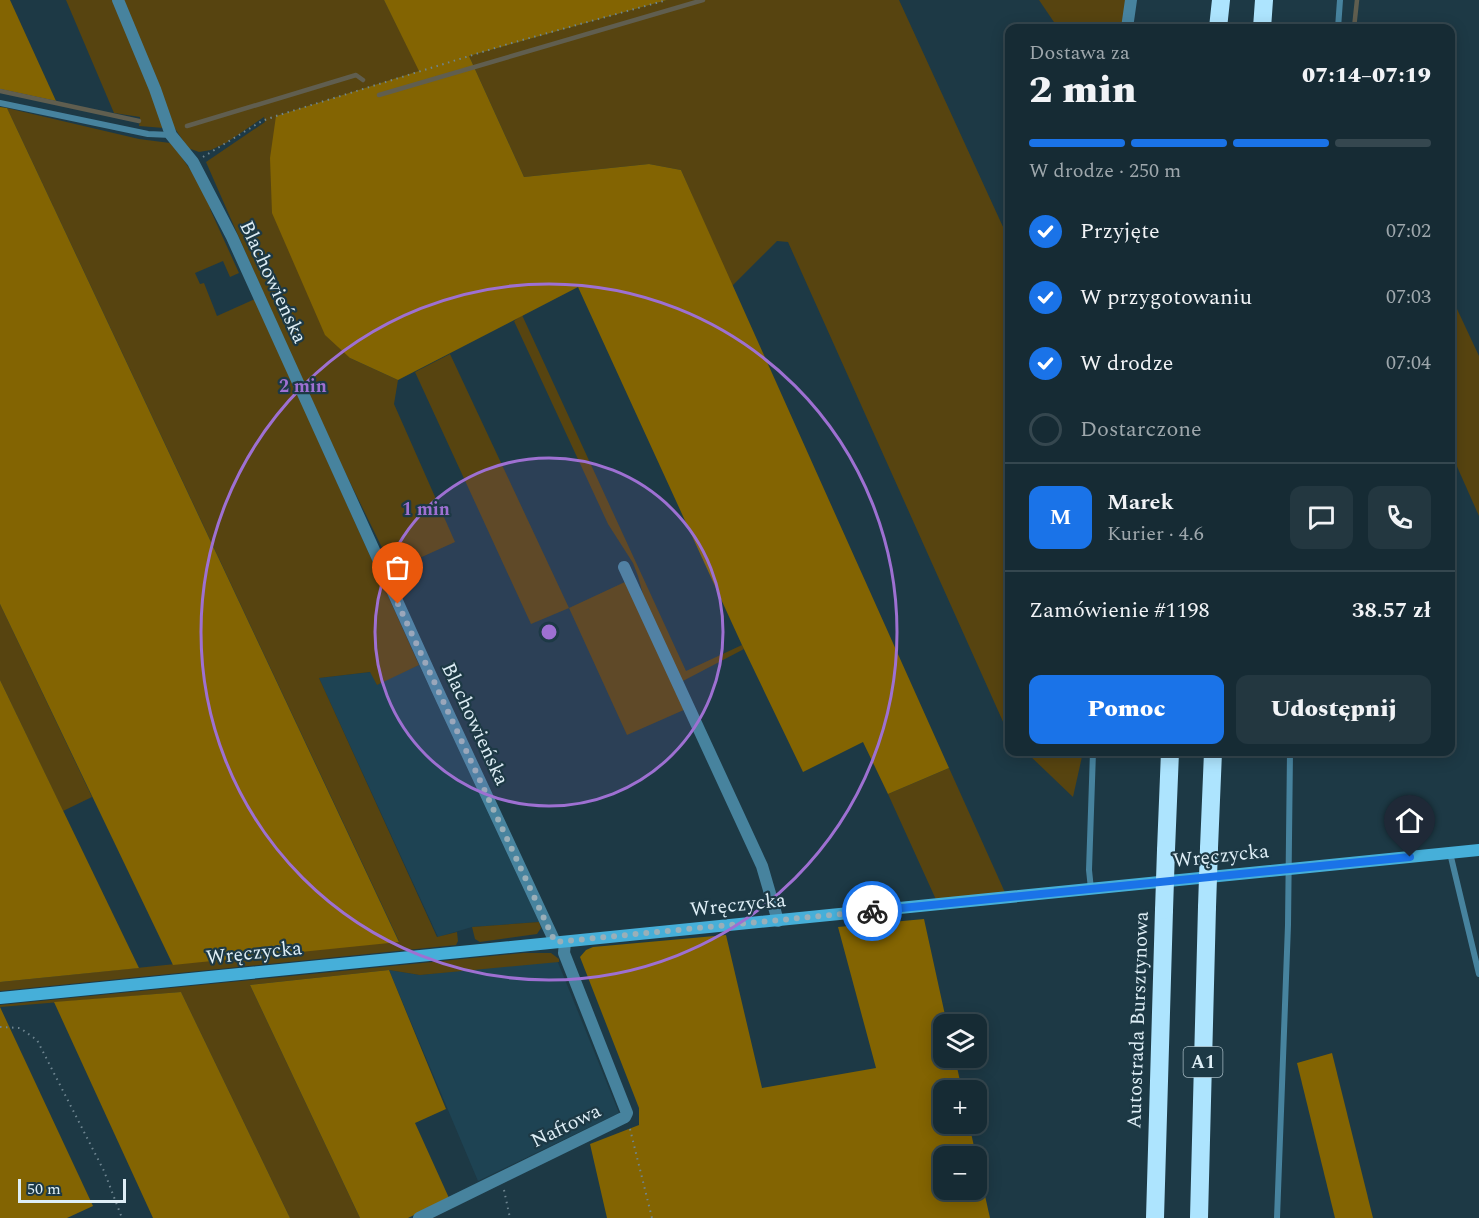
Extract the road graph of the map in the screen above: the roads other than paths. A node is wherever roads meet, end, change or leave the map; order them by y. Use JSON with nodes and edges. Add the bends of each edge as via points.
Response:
{"nodes":[{"id":1,"x":118,"y":0,"type":"edge"},
{"id":2,"x":1131,"y":0,"type":"edge"},
{"id":3,"x":1221,"y":0,"type":"edge"},
{"id":4,"x":1264,"y":0,"type":"edge"},
{"id":5,"x":1340,"y":0,"type":"edge"},
{"id":6,"x":1128,"y":24,"type":"edge"},
{"id":7,"x":1218,"y":24,"type":"edge"},
{"id":8,"x":1262,"y":24,"type":"edge"},
{"id":9,"x":1338,"y":24,"type":"edge"},
{"id":10,"x":0,"y":103,"type":"edge"},
{"id":11,"x":171,"y":135,"type":"junction"},
{"id":12,"x":624,"y":567,"type":"dead end"},
{"id":13,"x":1093,"y":756,"type":"edge"},
{"id":14,"x":1170,"y":756,"type":"edge"},
{"id":15,"x":1213,"y":756,"type":"edge"},
{"id":16,"x":1290,"y":756,"type":"edge"},
{"id":17,"x":1479,"y":850,"type":"edge"},
{"id":18,"x":1450,"y":853,"type":"junction"},
{"id":19,"x":1287,"y":869,"type":"junction"},
{"id":20,"x":1092,"y":889,"type":"junction"},
{"id":21,"x":778,"y":921,"type":"junction"},
{"id":22,"x":560,"y":942,"type":"junction"},
{"id":23,"x":1479,"y":974,"type":"edge"},
{"id":24,"x":0,"y":998,"type":"edge"},
{"id":25,"x":419,"y":1218,"type":"edge"},
{"id":26,"x":1155,"y":1218,"type":"edge"},
{"id":27,"x":1199,"y":1218,"type":"edge"},
{"id":28,"x":1276,"y":1218,"type":"edge"}],
"edges":[{"from":1,"to":11,"type":"street","name":"Blachowieńska"},
{"from":2,"to":6,"type":"street"},
{"from":3,"to":7,"type":"highway"},
{"from":4,"to":8,"type":"highway"},
{"from":5,"to":9,"type":"lane"},
{"from":10,"to":11,"type":"lane","via":[[148,134]]},
{"from":11,"to":22,"type":"street","name":"Blachowieńska","via":[[193,162],[232,237],[437,688]]},
{"from":12,"to":21,"type":"street","via":[[762,866]]},
{"from":13,"to":20,"type":"lane","via":[[1089,870]]},
{"from":14,"to":26,"type":"highway","name":"Autostrada Bursztynowa","number":"A1","bridge":true},
{"from":15,"to":27,"type":"highway","number":"A1","bridge":true},
{"from":16,"to":19,"type":"lane"},
{"from":17,"to":18,"type":"main road","name":"Wręczycka"},
{"from":18,"to":19,"type":"main road","name":"Wręczycka"},
{"from":18,"to":23,"type":"lane"},
{"from":19,"to":20,"type":"main road","name":"Wręczycka"},
{"from":19,"to":28,"type":"lane","via":[[1285,1037]]},
{"from":20,"to":21,"type":"main road","name":"Wręczycka"},
{"from":21,"to":22,"type":"main road","name":"Wręczycka"},
{"from":22,"to":24,"type":"main road","name":"Wręczycka"},
{"from":22,"to":25,"type":"street","name":"Naftowa","via":[[627,1113],[624,1119]]}]}
